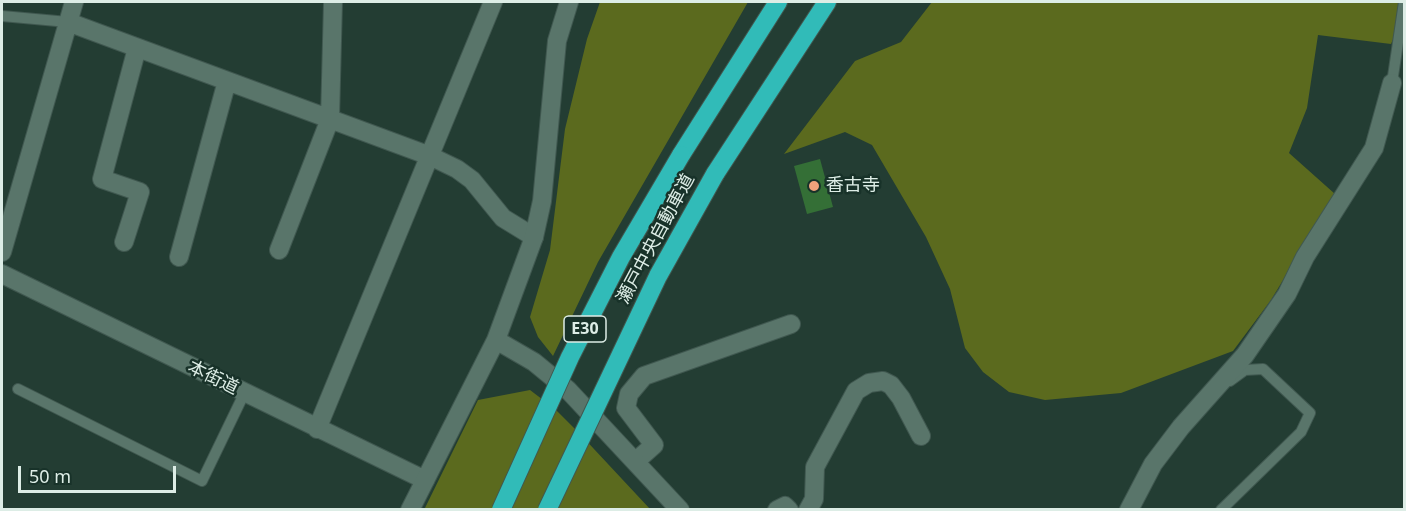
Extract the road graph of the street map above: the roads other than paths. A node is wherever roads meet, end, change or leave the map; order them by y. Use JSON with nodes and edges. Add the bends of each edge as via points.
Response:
{"nodes":[{"id":1,"x":74,"y":2,"type":"edge"},
{"id":2,"x":333,"y":2,"type":"edge"},
{"id":3,"x":493,"y":2,"type":"edge"},
{"id":4,"x":569,"y":2,"type":"edge"},
{"id":5,"x":778,"y":2,"type":"edge"},
{"id":6,"x":827,"y":2,"type":"edge"},
{"id":7,"x":1404,"y":2,"type":"edge"},
{"id":8,"x":2,"y":16,"type":"edge"},
{"id":9,"x":68,"y":22,"type":"junction"},
{"id":10,"x":137,"y":48,"type":"junction"},
{"id":11,"x":227,"y":81,"type":"junction"},
{"id":12,"x":1392,"y":82,"type":"joint"},
{"id":13,"x":330,"y":119,"type":"junction"},
{"id":14,"x":430,"y":156,"type":"junction"},
{"id":15,"x":534,"y":237,"type":"junction"},
{"id":16,"x":124,"y":242,"type":"dead end"},
{"id":17,"x":279,"y":250,"type":"dead end"},
{"id":18,"x":2,"y":252,"type":"edge"},
{"id":19,"x":179,"y":257,"type":"dead end"},
{"id":20,"x":2,"y":274,"type":"edge"},
{"id":21,"x":791,"y":324,"type":"dead end"},
{"id":22,"x":496,"y":340,"type":"junction"},
{"id":23,"x":18,"y":389,"type":"dead end"},
{"id":24,"x":244,"y":394,"type":"junction"},
{"id":25,"x":1209,"y":395,"type":"junction"},
{"id":26,"x":317,"y":429,"type":"junction"},
{"id":27,"x":921,"y":436,"type":"dead end"},
{"id":28,"x":636,"y":461,"type":"junction"},
{"id":29,"x":425,"y":480,"type":"junction"},
{"id":30,"x":410,"y":510,"type":"edge"},
{"id":31,"x":501,"y":510,"type":"edge"},
{"id":32,"x":547,"y":510,"type":"edge"},
{"id":33,"x":680,"y":510,"type":"edge"},
{"id":34,"x":777,"y":510,"type":"edge"},
{"id":35,"x":789,"y":510,"type":"edge"},
{"id":36,"x":808,"y":510,"type":"edge"},
{"id":37,"x":1129,"y":510,"type":"edge"},
{"id":38,"x":1221,"y":510,"type":"edge"}],
"edges":[{"from":1,"to":9,"type":"street"},
{"from":2,"to":13,"type":"street"},
{"from":3,"to":14,"type":"street"},
{"from":4,"to":15,"type":"street","via":[[557,41],[542,201]]},
{"from":5,"to":31,"type":"highway","name":"瀬戸中央自動車道","number":"E30","bridge":true,"via":[[621,257],[570,357]]},
{"from":6,"to":32,"type":"highway","name":"瀬戸中央自動車道","number":"E30","bridge":true,"via":[[715,174],[658,276]]},
{"from":7,"to":12,"type":"lane"},
{"from":8,"to":9,"type":"lane"},
{"from":9,"to":10,"type":"street"},
{"from":9,"to":18,"type":"street"},
{"from":10,"to":11,"type":"street"},
{"from":10,"to":16,"type":"street","via":[[102,179],[140,192]]},
{"from":11,"to":13,"type":"street"},
{"from":11,"to":19,"type":"street"},
{"from":12,"to":25,"type":"street","via":[[1374,148],[1305,257],[1287,294],[1245,355]]},
{"from":13,"to":14,"type":"street"},
{"from":13,"to":17,"type":"street"},
{"from":14,"to":15,"type":"street","via":[[472,180],[503,218]]},
{"from":14,"to":26,"type":"street"},
{"from":15,"to":22,"type":"street"},
{"from":20,"to":24,"type":"street","name":"本街道"},
{"from":21,"to":28,"type":"street","via":[[644,376],[628,394],[626,408],[654,445]]},
{"from":22,"to":28,"type":"street","via":[[568,390]]},
{"from":22,"to":29,"type":"street"},
{"from":23,"to":24,"type":"lane","via":[[202,481]]},
{"from":24,"to":26,"type":"street","name":"本街道"},
{"from":25,"to":37,"type":"street","via":[[1153,464]]},
{"from":25,"to":38,"type":"lane","via":[[1245,370],[1263,369],[1310,413],[1301,432]]},
{"from":26,"to":29,"type":"street","name":"本街道"},
{"from":27,"to":36,"type":"street","via":[[891,385],[883,381],[869,383],[856,391],[815,467],[814,499]]},
{"from":28,"to":33,"type":"street"},
{"from":29,"to":30,"type":"street"},
{"from":34,"to":35,"type":"street","via":[[785,506]]}]}
